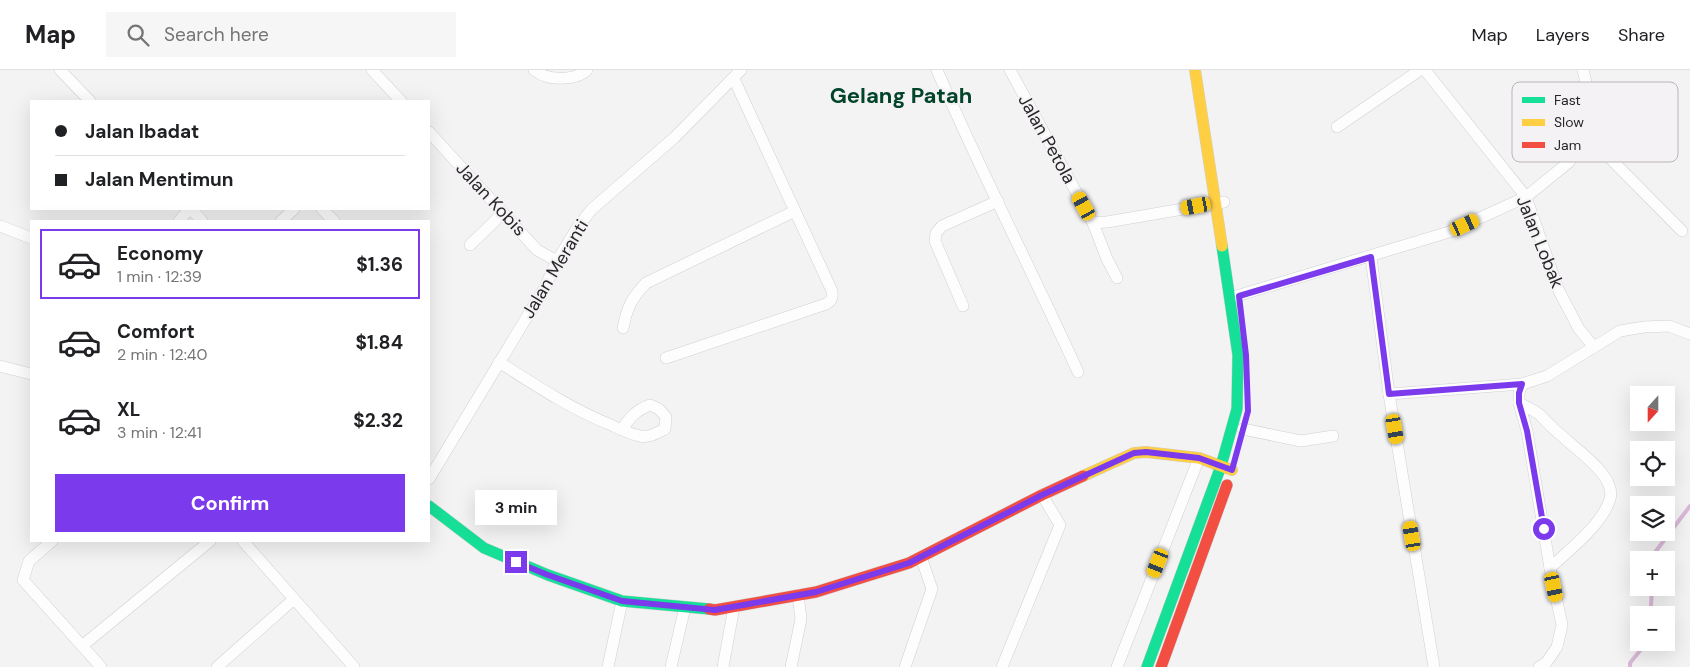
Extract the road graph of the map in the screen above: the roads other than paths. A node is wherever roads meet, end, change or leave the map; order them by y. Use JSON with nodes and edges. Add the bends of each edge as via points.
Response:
{"nodes":[{"id":1,"x":60,"y":70,"type":"edge"},
{"id":2,"x":372,"y":70,"type":"edge"},
{"id":3,"x":534,"y":70,"type":"edge"},
{"id":4,"x":587,"y":70,"type":"edge"},
{"id":5,"x":937,"y":70,"type":"edge"},
{"id":6,"x":1024,"y":70,"type":"edge"},
{"id":7,"x":1195,"y":70,"type":"edge"},
{"id":8,"x":1206,"y":70,"type":"edge"},
{"id":9,"x":1420,"y":70,"type":"edge"},
{"id":10,"x":1425,"y":70,"type":"edge"},
{"id":11,"x":1011,"y":72,"type":"edge"},
{"id":12,"x":737,"y":74,"type":"edge"},
{"id":13,"x":89,"y":100,"type":"edge"},
{"id":14,"x":400,"y":100,"type":"edge"},
{"id":15,"x":1337,"y":127,"type":"dead end"},
{"id":16,"x":430,"y":133,"type":"edge"},
{"id":17,"x":1569,"y":162,"type":"edge"},
{"id":18,"x":1614,"y":162,"type":"edge"},
{"id":19,"x":1526,"y":197,"type":"junction"},
{"id":20,"x":998,"y":201,"type":"junction"},
{"id":21,"x":1219,"y":202,"type":"junction"},
{"id":22,"x":189,"y":210,"type":"edge"},
{"id":23,"x":191,"y":210,"type":"edge"},
{"id":24,"x":293,"y":210,"type":"edge"},
{"id":25,"x":323,"y":210,"type":"edge"},
{"id":26,"x":795,"y":211,"type":"junction"},
{"id":27,"x":503,"y":213,"type":"junction"},
{"id":28,"x":180,"y":220,"type":"edge"},
{"id":29,"x":201,"y":220,"type":"edge"},
{"id":30,"x":282,"y":220,"type":"edge"},
{"id":31,"x":333,"y":220,"type":"edge"},
{"id":32,"x":1093,"y":223,"type":"junction"},
{"id":33,"x":0,"y":226,"type":"edge"},
{"id":34,"x":1682,"y":231,"type":"dead end"},
{"id":35,"x":30,"y":238,"type":"edge"},
{"id":36,"x":470,"y":245,"type":"dead end"},
{"id":37,"x":1371,"y":257,"type":"junction"},
{"id":38,"x":557,"y":261,"type":"junction"},
{"id":39,"x":1117,"y":278,"type":"dead end"},
{"id":40,"x":1235,"y":297,"type":"junction"},
{"id":41,"x":963,"y":306,"type":"dead end"},
{"id":42,"x":623,"y":328,"type":"dead end"},
{"id":43,"x":1690,"y":334,"type":"edge"},
{"id":44,"x":1594,"y":347,"type":"junction"},
{"id":45,"x":666,"y":358,"type":"dead end"},
{"id":46,"x":499,"y":362,"type":"junction"},
{"id":47,"x":0,"y":367,"type":"edge"},
{"id":48,"x":1078,"y":372,"type":"dead end"},
{"id":49,"x":30,"y":374,"type":"edge"},
{"id":50,"x":1522,"y":384,"type":"junction"},
{"id":51,"x":1389,"y":394,"type":"junction"},
{"id":52,"x":1519,"y":403,"type":"junction"},
{"id":53,"x":622,"y":430,"type":"dead end"},
{"id":54,"x":1242,"y":433,"type":"joint"},
{"id":55,"x":1333,"y":436,"type":"dead end"},
{"id":56,"x":1199,"y":458,"type":"junction"},
{"id":57,"x":434,"y":462,"type":"edge"},
{"id":58,"x":1229,"y":466,"type":"junction"},
{"id":59,"x":430,"y":476,"type":"edge"},
{"id":60,"x":1042,"y":495,"type":"junction"},
{"id":61,"x":430,"y":507,"type":"edge"},
{"id":62,"x":51,"y":542,"type":"edge"},
{"id":63,"x":209,"y":542,"type":"edge"},
{"id":64,"x":244,"y":542,"type":"edge"},
{"id":65,"x":921,"y":556,"type":"junction"},
{"id":66,"x":1550,"y":568,"type":"junction"},
{"id":67,"x":798,"y":595,"type":"junction"},
{"id":68,"x":294,"y":599,"type":"junction"},
{"id":69,"x":622,"y":601,"type":"junction"},
{"id":70,"x":685,"y":607,"type":"junction"},
{"id":71,"x":734,"y":607,"type":"junction"},
{"id":72,"x":82,"y":646,"type":"junction"},
{"id":73,"x":100,"y":667,"type":"edge"},
{"id":74,"x":217,"y":667,"type":"edge"},
{"id":75,"x":354,"y":667,"type":"edge"},
{"id":76,"x":608,"y":667,"type":"edge"},
{"id":77,"x":671,"y":667,"type":"edge"},
{"id":78,"x":723,"y":667,"type":"edge"},
{"id":79,"x":791,"y":667,"type":"edge"},
{"id":80,"x":905,"y":667,"type":"edge"},
{"id":81,"x":1002,"y":667,"type":"edge"},
{"id":82,"x":1117,"y":667,"type":"edge"},
{"id":83,"x":1147,"y":667,"type":"edge"},
{"id":84,"x":1161,"y":667,"type":"edge"},
{"id":85,"x":1434,"y":667,"type":"edge"},
{"id":86,"x":1539,"y":667,"type":"edge"}],
"edges":[{"from":1,"to":13,"type":"street"},
{"from":2,"to":14,"type":"street"},
{"from":3,"to":4,"type":"street","via":[[545,76],[569,78]]},
{"from":5,"to":20,"type":"street"},
{"from":6,"to":11,"type":"street"},
{"from":7,"to":21,"type":"main road"},
{"from":8,"to":21,"type":"main road"},
{"from":9,"to":15,"type":"street"},
{"from":10,"to":19,"type":"street","name":"Jalan Lobak"},
{"from":11,"to":32,"type":"street","name":"Jalan Petola"},
{"from":12,"to":26,"type":"street"},
{"from":12,"to":38,"type":"street","name":"Jalan Meranti","via":[[674,138],[592,209]]},
{"from":16,"to":27,"type":"street","name":"Jalan Kobis"},
{"from":17,"to":19,"type":"street"},
{"from":18,"to":34,"type":"street"},
{"from":19,"to":37,"type":"street","via":[[1449,232]]},
{"from":19,"to":44,"type":"street","name":"Jalan Lobak","via":[[1558,289],[1578,329]]},
{"from":20,"to":41,"type":"street","via":[[949,222],[936,233],[935,241]]},
{"from":20,"to":48,"type":"street"},
{"from":21,"to":32,"type":"street"},
{"from":21,"to":40,"type":"main road"},
{"from":22,"to":28,"type":"street"},
{"from":23,"to":29,"type":"street"},
{"from":24,"to":30,"type":"street"},
{"from":25,"to":31,"type":"street"},
{"from":26,"to":42,"type":"street","via":[[646,283],[634,296]]},
{"from":26,"to":45,"type":"street","via":[[832,291],[830,302]]},
{"from":27,"to":36,"type":"street"},
{"from":27,"to":38,"type":"street","name":"Jalan Kobis","via":[[537,250]]},
{"from":32,"to":39,"type":"street","name":"Jalan Petola"},
{"from":33,"to":35,"type":"street"},
{"from":37,"to":40,"type":"street"},
{"from":37,"to":51,"type":"street"},
{"from":38,"to":46,"type":"street","name":"Jalan Meranti","via":[[545,287]]},
{"from":40,"to":54,"type":"main road","via":[[1246,355],[1248,411]]},
{"from":40,"to":58,"type":"main road","via":[[1237,409]]},
{"from":43,"to":44,"type":"street","via":[[1669,326],[1644,327],[1620,331]]},
{"from":44,"to":50,"type":"street","via":[[1548,376]]},
{"from":46,"to":53,"type":"street","via":[[560,399]]},
{"from":46,"to":57,"type":"street","name":"Jalan Meranti"},
{"from":47,"to":49,"type":"street"},
{"from":50,"to":51,"type":"street"},
{"from":50,"to":52,"type":"street"},
{"from":51,"to":85,"type":"street"},
{"from":52,"to":66,"type":"street","via":[[1527,431]]},
{"from":52,"to":66,"type":"street","via":[[1538,413],[1592,461],[1607,481],[1610,496],[1604,513]]},
{"from":54,"to":55,"type":"street","via":[[1301,441]]},
{"from":56,"to":58,"type":"main road"},
{"from":56,"to":60,"type":"main road","via":[[1134,453]]},
{"from":56,"to":82,"type":"street"},
{"from":57,"to":59,"type":"street","name":"Jalan Meranti"},
{"from":58,"to":83,"type":"main road"},
{"from":58,"to":84,"type":"main road"},
{"from":60,"to":65,"type":"main road"},
{"from":60,"to":81,"type":"street","via":[[1060,524]]},
{"from":61,"to":69,"type":"main road","via":[[484,548]]},
{"from":62,"to":72,"type":"street","via":[[29,561],[23,580]]},
{"from":63,"to":72,"type":"street"},
{"from":64,"to":68,"type":"street"},
{"from":65,"to":67,"type":"main road","via":[[909,563]]},
{"from":65,"to":80,"type":"street","via":[[932,589]]},
{"from":66,"to":86,"type":"street","via":[[1562,625],[1557,647],[1546,663]]},
{"from":67,"to":71,"type":"main road"},
{"from":67,"to":79,"type":"street","via":[[801,618]]},
{"from":68,"to":74,"type":"street"},
{"from":68,"to":75,"type":"street"},
{"from":69,"to":70,"type":"main road"},
{"from":69,"to":76,"type":"street"},
{"from":70,"to":71,"type":"main road","via":[[715,610]]},
{"from":70,"to":77,"type":"street"},
{"from":71,"to":78,"type":"street"},
{"from":72,"to":73,"type":"street"}]}
